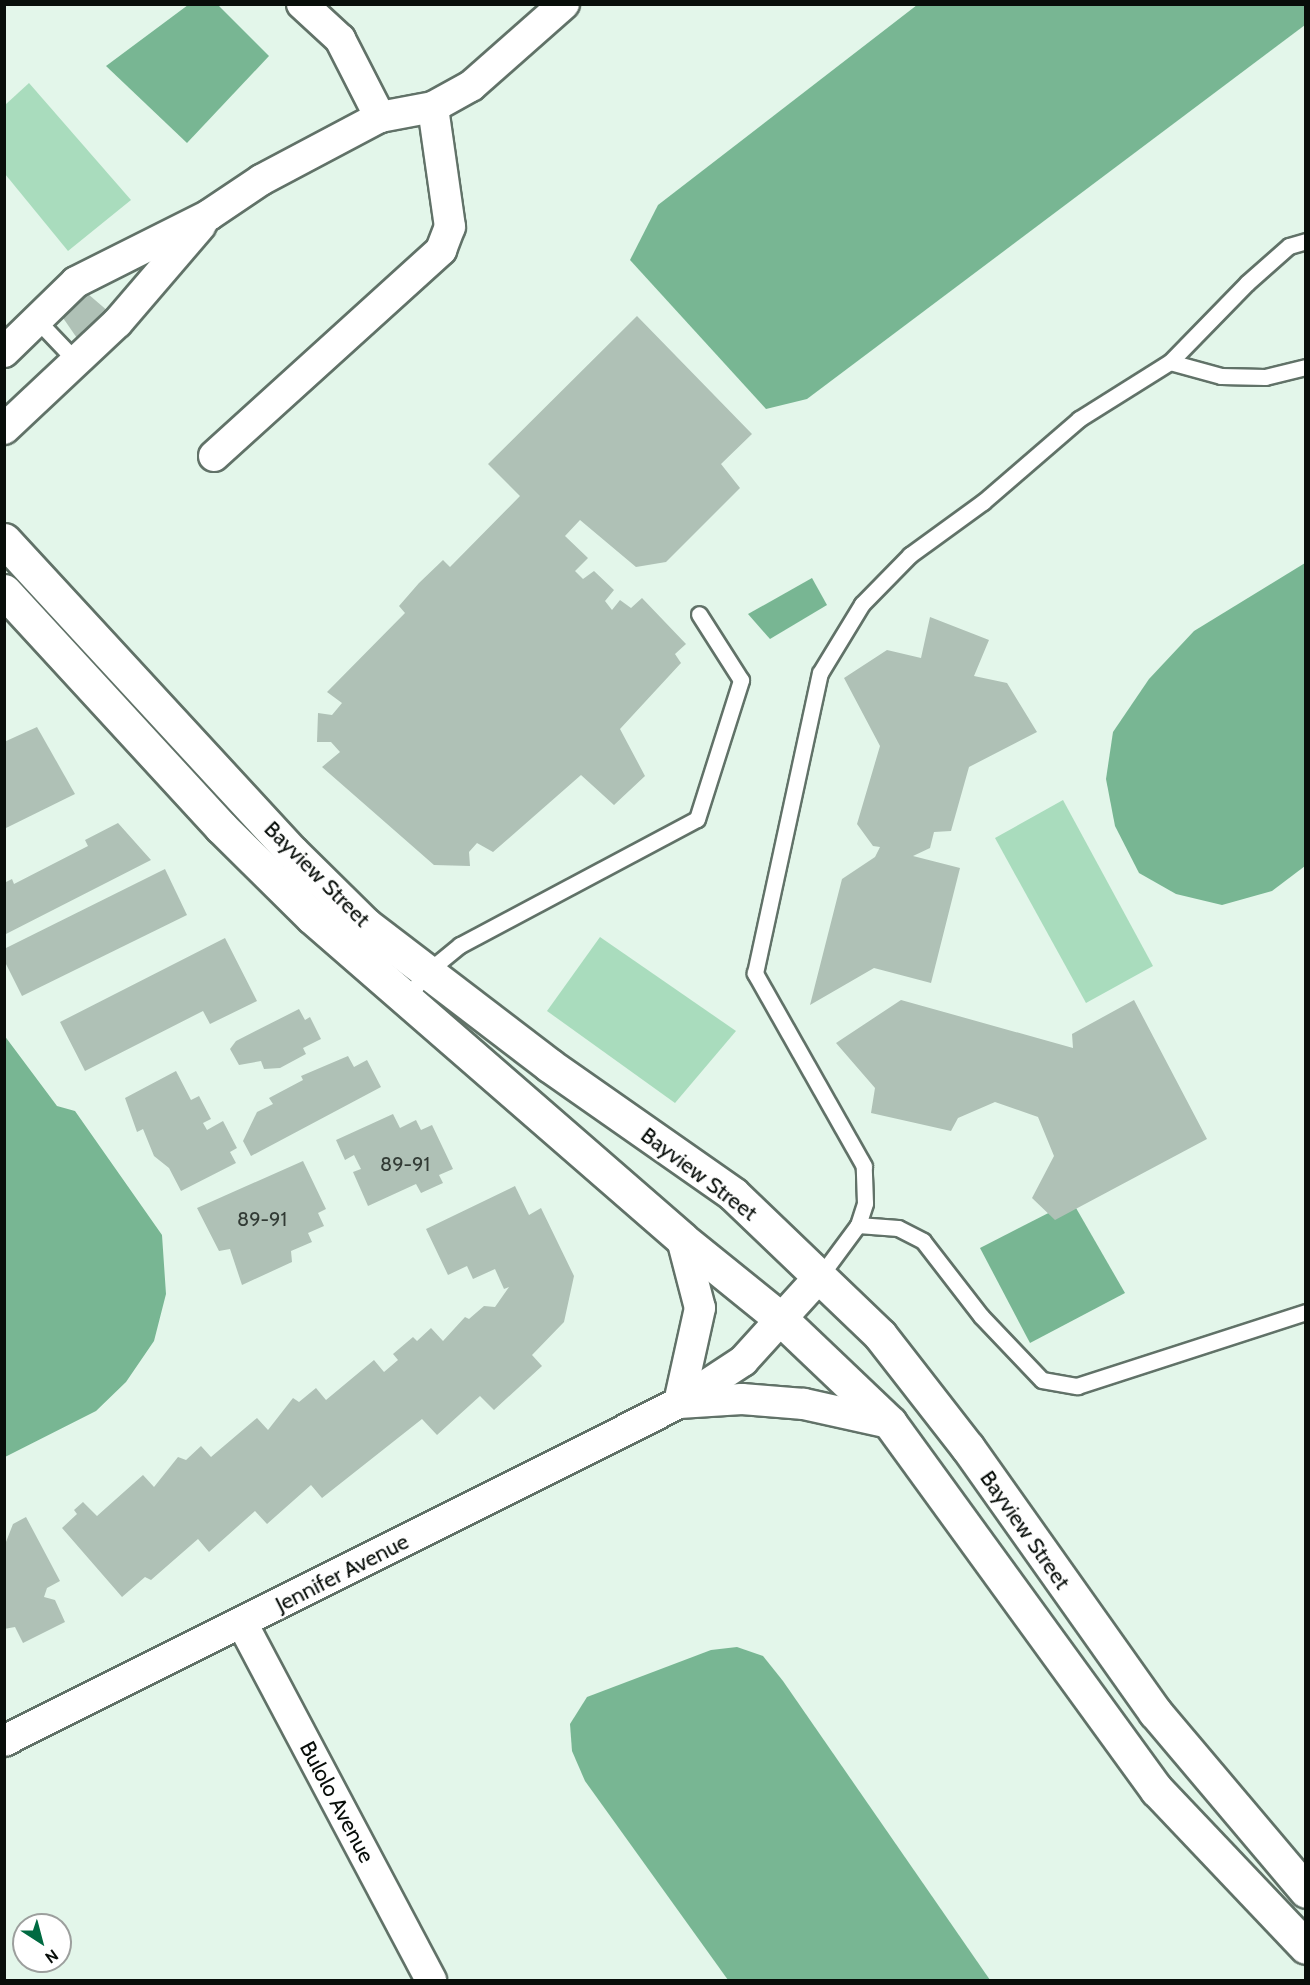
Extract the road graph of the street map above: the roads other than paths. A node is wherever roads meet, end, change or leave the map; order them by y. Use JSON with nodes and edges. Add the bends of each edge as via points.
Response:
{"nodes":[{"id":1,"x":302,"y":4,"type":"edge"},
{"id":2,"x":564,"y":4,"type":"edge"},
{"id":3,"x":433,"y":107,"type":"junction"},
{"id":4,"x":380,"y":117,"type":"junction"},
{"id":5,"x":209,"y":215,"type":"junction"},
{"id":6,"x":1305,"y":241,"type":"edge"},
{"id":7,"x":37,"y":320,"type":"junction"},
{"id":8,"x":4,"y":352,"type":"edge"},
{"id":9,"x":76,"y":362,"type":"junction"},
{"id":10,"x":1170,"y":362,"type":"junction"},
{"id":11,"x":1305,"y":367,"type":"edge"},
{"id":12,"x":4,"y":429,"type":"edge"},
{"id":13,"x":214,"y":456,"type":"dead end"},
{"id":14,"x":4,"y":540,"type":"edge"},
{"id":15,"x":4,"y":591,"type":"edge"},
{"id":16,"x":699,"y":614,"type":"dead end"},
{"id":17,"x":428,"y":972,"type":"junction"},
{"id":18,"x":405,"y":1000,"type":"junction"},
{"id":19,"x":603,"y":1104,"type":"junction"},
{"id":20,"x":576,"y":1144,"type":"junction"},
{"id":21,"x":858,"y":1225,"type":"junction"},
{"id":22,"x":682,"y":1239,"type":"junction"},
{"id":23,"x":821,"y":1275,"type":"junction"},
{"id":24,"x":1305,"y":1312,"type":"edge"},
{"id":25,"x":782,"y":1320,"type":"junction"},
{"id":26,"x":680,"y":1403,"type":"junction"},
{"id":27,"x":890,"y":1423,"type":"junction"},
{"id":28,"x":242,"y":1623,"type":"junction"},
{"id":29,"x":4,"y":1741,"type":"edge"},
{"id":30,"x":1300,"y":1874,"type":"edge"},
{"id":31,"x":1259,"y":1901,"type":"junction"},
{"id":32,"x":1305,"y":1947,"type":"edge"},
{"id":33,"x":431,"y":1980,"type":"edge"}],
"edges":[{"from":1,"to":4,"type":"street","via":[[340,39]]},
{"from":2,"to":3,"type":"street","via":[[471,86]]},
{"from":3,"to":4,"type":"street"},
{"from":3,"to":13,"type":"street","via":[[450,227],[441,249]]},
{"from":4,"to":5,"type":"street","via":[[261,180]]},
{"from":5,"to":7,"type":"street","via":[[76,282]]},
{"from":5,"to":9,"type":"street","via":[[117,323]]},
{"from":6,"to":10,"type":"lane","via":[[1289,246],[1264,268]]},
{"from":7,"to":8,"type":"street"},
{"from":7,"to":9,"type":"lane"},
{"from":9,"to":12,"type":"street"},
{"from":10,"to":11,"type":"lane","via":[[1221,376],[1265,377]]},
{"from":10,"to":21,"type":"lane","via":[[1079,419],[983,502],[910,555],[862,604],[820,673],[755,973],[864,1166],[865,1203]]},
{"from":14,"to":17,"type":"main road","name":"Bayview Street","via":[[292,852],[366,925]]},
{"from":15,"to":18,"type":"main road","name":"Bayview Street","via":[[221,827]]},
{"from":16,"to":17,"type":"lane","via":[[741,680],[698,819],[460,945]]},
{"from":17,"to":18,"type":"lane"},
{"from":17,"to":19,"type":"main road","name":"Bayview Street"},
{"from":18,"to":20,"type":"main road","name":"Bayview Street"},
{"from":19,"to":20,"type":"main road","via":[[582,1120]]},
{"from":19,"to":23,"type":"main road","name":"Bayview Street","via":[[733,1194]]},
{"from":20,"to":22,"type":"main road","name":"Bayview Street"},
{"from":21,"to":23,"type":"lane"},
{"from":21,"to":24,"type":"lane","via":[[898,1228],[923,1241],[981,1316],[1042,1380],[1077,1386]]},
{"from":22,"to":25,"type":"main road","name":"Bayview Street"},
{"from":22,"to":26,"type":"street","via":[[700,1308]]},
{"from":23,"to":25,"type":"street","name":"Jennifer Avenue"},
{"from":23,"to":30,"type":"main road","name":"Bayview Street","via":[[880,1335],[930,1398],[1155,1712]]},
{"from":25,"to":26,"type":"street","name":"Jennifer Avenue","via":[[743,1361]]},
{"from":25,"to":27,"type":"main road","name":"Bayview Street"},
{"from":26,"to":27,"type":"street","name":"Jennifer Avenue","via":[[742,1399],[804,1404]]},
{"from":26,"to":28,"type":"street","name":"Jennifer Avenue"},
{"from":27,"to":31,"type":"main road","name":"Bayview Street","via":[[1157,1790]]},
{"from":28,"to":29,"type":"street","name":"Jennifer Avenue"},
{"from":28,"to":33,"type":"street","name":"Bulolo Avenue"},
{"from":30,"to":31,"type":"street"},
{"from":31,"to":32,"type":"main road","name":"Bayview Street"}]}
